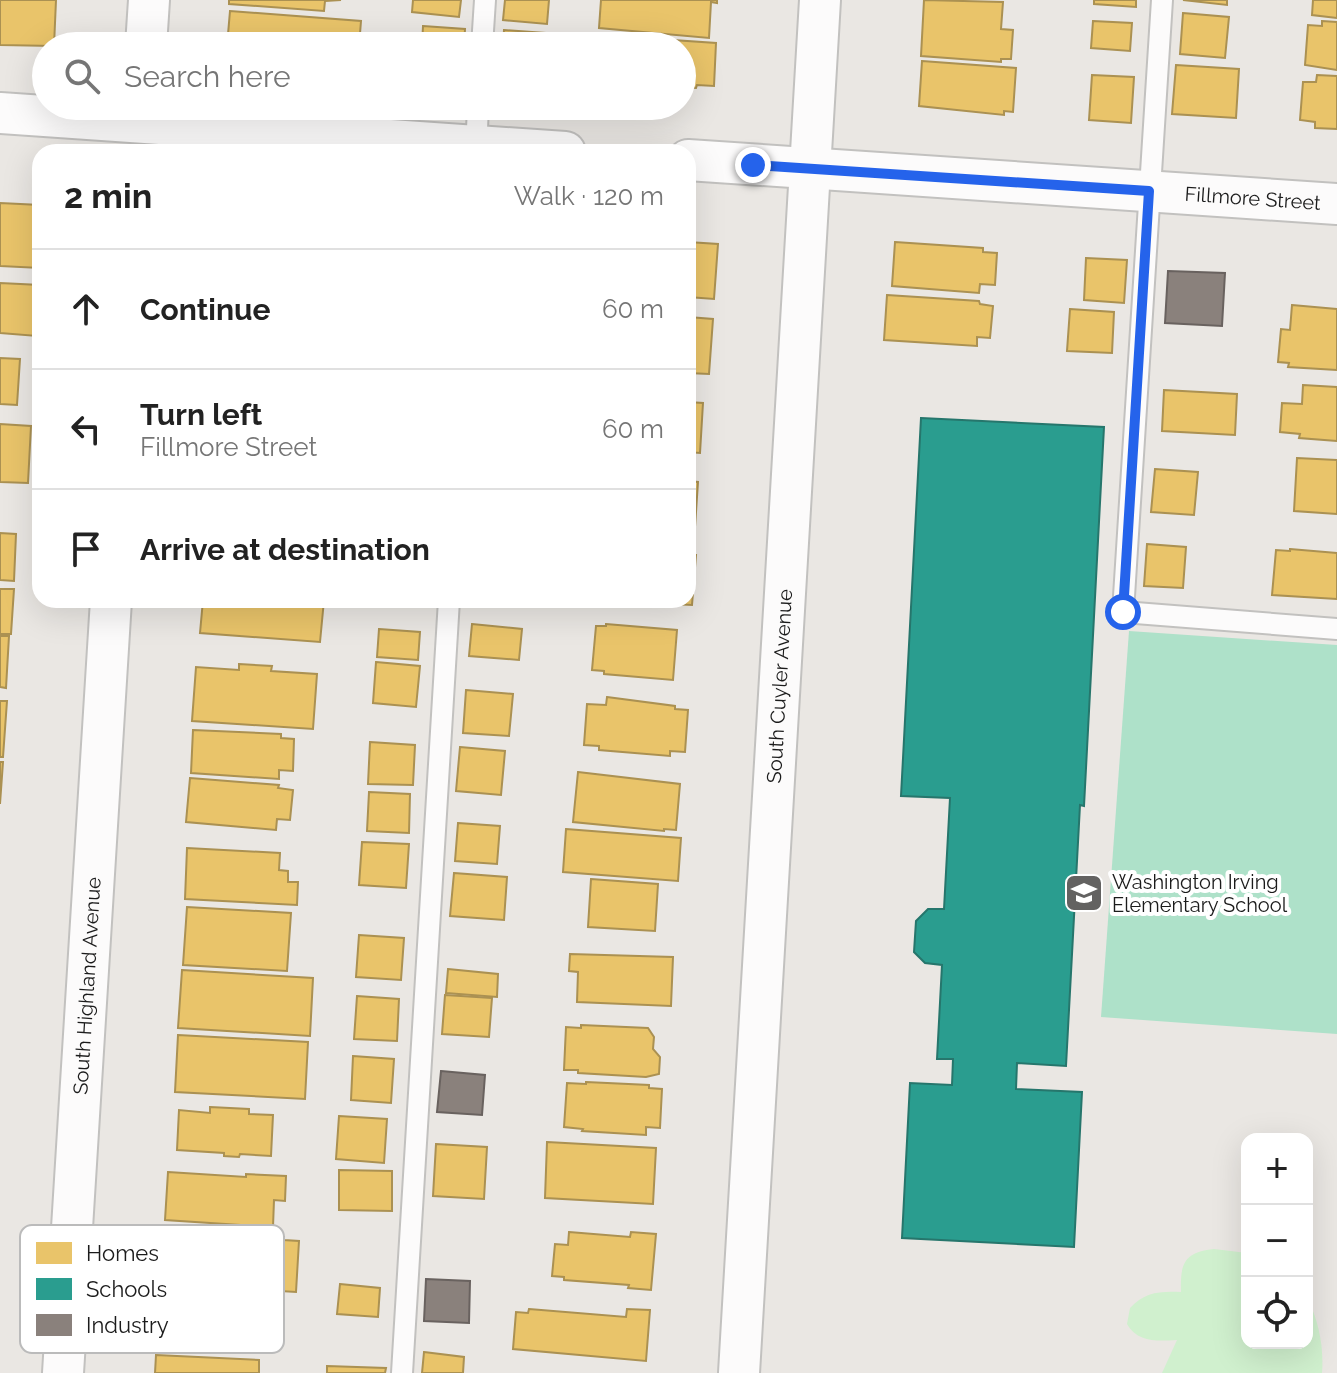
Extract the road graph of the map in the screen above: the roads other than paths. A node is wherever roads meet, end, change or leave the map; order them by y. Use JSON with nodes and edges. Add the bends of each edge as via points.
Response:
{"nodes":[{"id":1,"x":149,"y":0,"type":"edge"},
{"id":2,"x":485,"y":0,"type":"edge"},
{"id":3,"x":820,"y":0,"type":"edge"},
{"id":4,"x":1162,"y":0,"type":"edge"},
{"id":5,"x":147,"y":32,"type":"edge"},
{"id":6,"x":483,"y":32,"type":"edge"},
{"id":7,"x":0,"y":113,"type":"edge"},
{"id":8,"x":32,"y":116,"type":"edge"},
{"id":9,"x":70,"y":120,"type":"edge"},
{"id":10,"x":477,"y":120,"type":"edge"},
{"id":11,"x":140,"y":127,"type":"edge"},
{"id":12,"x":400,"y":144,"type":"edge"},
{"id":13,"x":476,"y":144,"type":"edge"},
{"id":14,"x":696,"y":161,"type":"edge"},
{"id":15,"x":810,"y":168,"type":"junction"},
{"id":16,"x":1149,"y":191,"type":"junction"},
{"id":17,"x":1337,"y":204,"type":"edge"},
{"id":18,"x":111,"y":608,"type":"edge"},
{"id":19,"x":449,"y":608,"type":"edge"},
{"id":20,"x":1337,"y":629,"type":"edge"},
{"id":21,"x":72,"y":1225,"type":"edge"},
{"id":22,"x":64,"y":1353,"type":"edge"},
{"id":23,"x":63,"y":1373,"type":"edge"},
{"id":24,"x":402,"y":1373,"type":"edge"},
{"id":25,"x":739,"y":1373,"type":"edge"}],
"edges":[{"from":1,"to":5,"type":"street"},
{"from":2,"to":6,"type":"lane"},
{"from":3,"to":15,"type":"street","name":"South Cuyler Avenue"},
{"from":4,"to":16,"type":"lane"},
{"from":7,"to":8,"type":"street"},
{"from":9,"to":11,"type":"street"},
{"from":10,"to":13,"type":"lane"},
{"from":11,"to":12,"type":"street"},
{"from":14,"to":15,"type":"street","name":"Fillmore Street"},
{"from":15,"to":16,"type":"street","name":"Fillmore Street"},
{"from":15,"to":25,"type":"street","name":"South Cuyler Avenue"},
{"from":16,"to":17,"type":"street","name":"Fillmore Street"},
{"from":16,"to":20,"type":"lane","via":[[1123,612]]},
{"from":18,"to":21,"type":"street","name":"South Highland Avenue"},
{"from":19,"to":24,"type":"lane"},
{"from":22,"to":23,"type":"street","name":"South Highland Avenue"}]}
